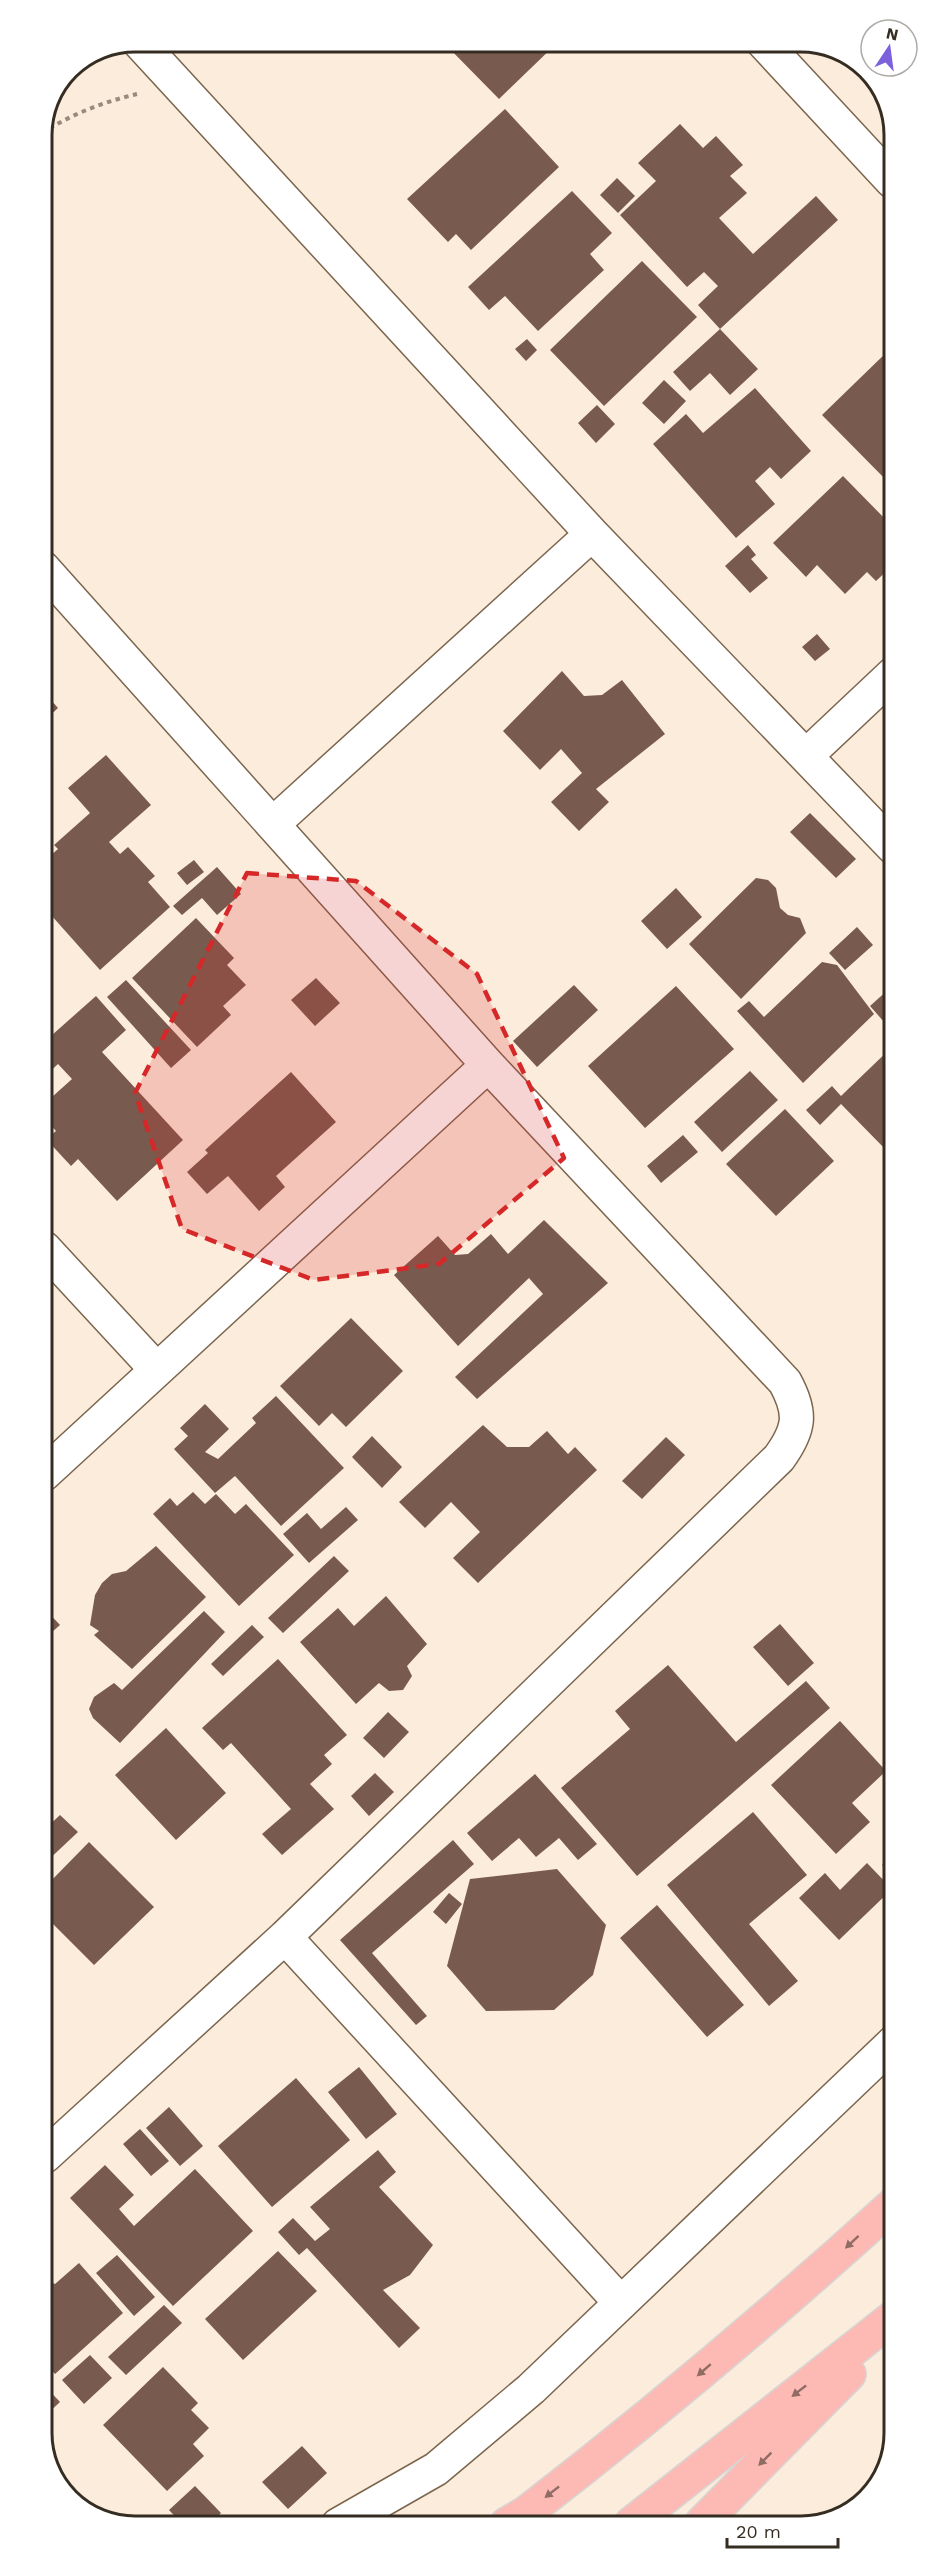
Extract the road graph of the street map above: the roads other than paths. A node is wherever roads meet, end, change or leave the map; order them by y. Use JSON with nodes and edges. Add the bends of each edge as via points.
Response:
{"nodes":[{"id":1,"x":148,"y":52,"type":"edge"},
{"id":2,"x":773,"y":53,"type":"edge"},
{"id":3,"x":884,"y":172,"type":"edge"},
{"id":4,"x":592,"y":534,"type":"junction"},
{"id":5,"x":53,"y":579,"type":"edge"},
{"id":6,"x":884,"y":682,"type":"edge"},
{"id":7,"x":807,"y":755,"type":"junction"},
{"id":8,"x":273,"y":824,"type":"junction"},
{"id":9,"x":884,"y":837,"type":"edge"},
{"id":10,"x":488,"y":1065,"type":"junction"},
{"id":11,"x":53,"y":1257,"type":"edge"},
{"id":12,"x":156,"y":1369,"type":"junction"},
{"id":13,"x":52,"y":1466,"type":"edge"},
{"id":14,"x":285,"y":1937,"type":"junction"},
{"id":15,"x":884,"y":2051,"type":"edge"},
{"id":16,"x":52,"y":2150,"type":"edge"},
{"id":17,"x":884,"y":2213,"type":"edge"},
{"id":18,"x":620,"y":2302,"type":"junction"},
{"id":19,"x":884,"y":2325,"type":"edge"},
{"id":20,"x":884,"y":2339,"type":"edge"},
{"id":21,"x":355,"y":2515,"type":"edge"},
{"id":22,"x":522,"y":2516,"type":"edge"},
{"id":23,"x":641,"y":2516,"type":"edge"},
{"id":24,"x":709,"y":2516,"type":"edge"}],
"edges":[{"from":1,"to":4,"type":"street"},
{"from":2,"to":3,"type":"street"},
{"from":4,"to":7,"type":"street"},
{"from":4,"to":8,"type":"street"},
{"from":5,"to":8,"type":"street"},
{"from":6,"to":7,"type":"street"},
{"from":7,"to":9,"type":"street"},
{"from":8,"to":10,"type":"street"},
{"from":10,"to":12,"type":"street"},
{"from":10,"to":14,"type":"street","via":[[785,1382],[795,1400],[797,1421],[792,1441],[779,1458]]},
{"from":11,"to":12,"type":"street"},
{"from":12,"to":13,"type":"street"},
{"from":14,"to":16,"type":"street"},
{"from":14,"to":18,"type":"street"},
{"from":15,"to":18,"type":"street"},
{"from":17,"to":22,"type":"highway","one_way":true,"via":[[634,2429]]},
{"from":18,"to":21,"type":"street","via":[[531,2389],[436,2469]]},
{"from":19,"to":23,"type":"highway","one_way":true},
{"from":20,"to":24,"type":"highway","one_way":true}]}
